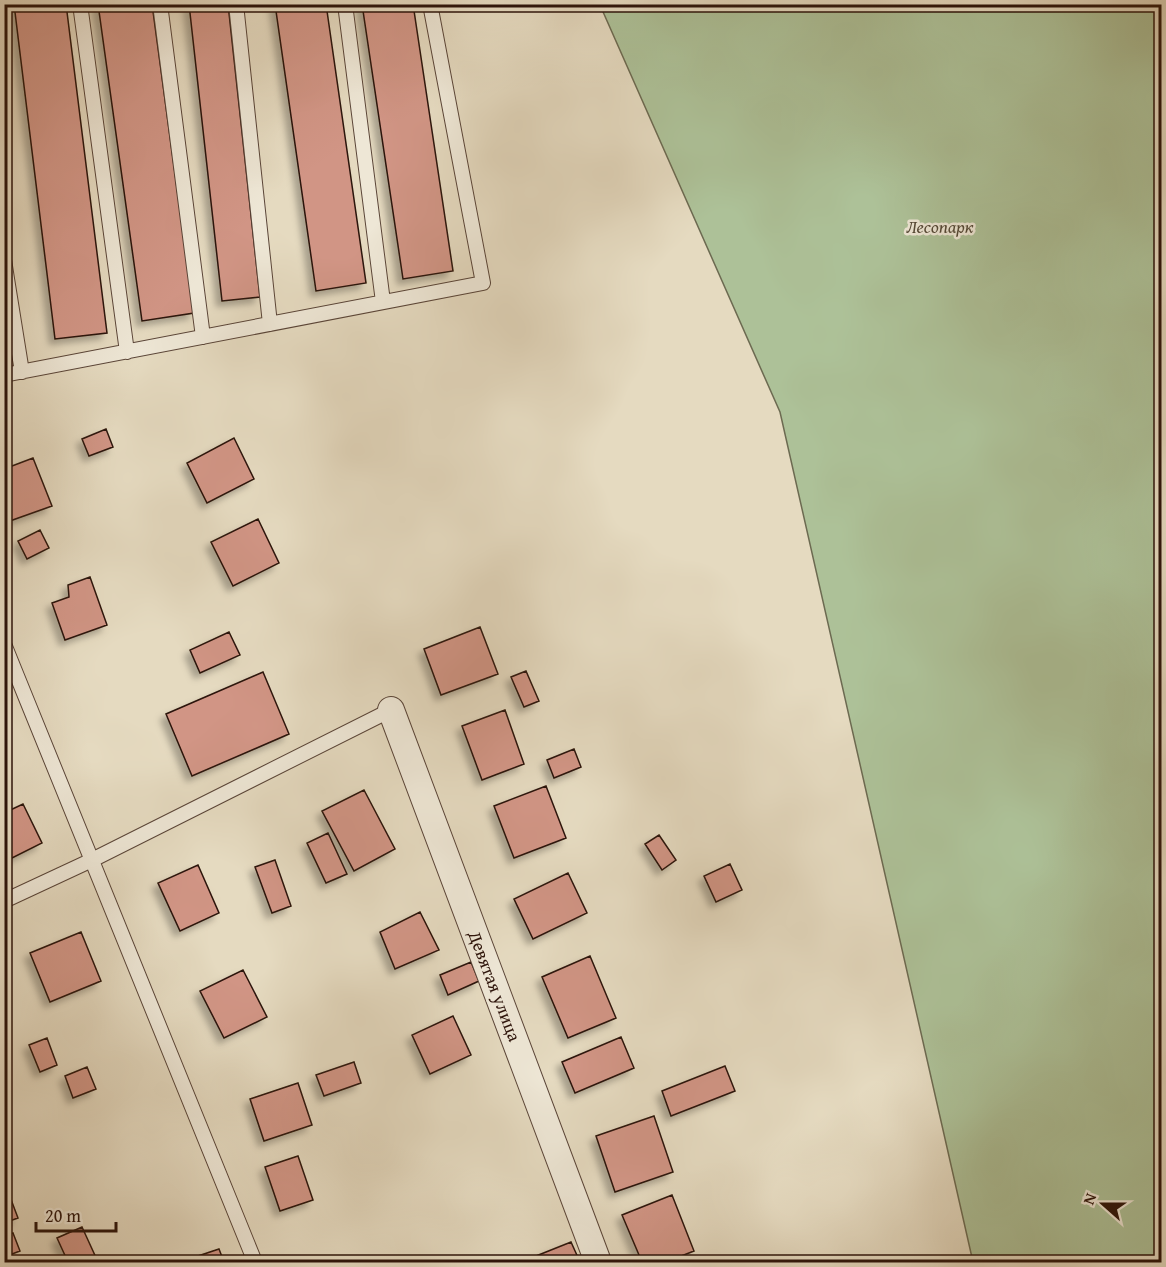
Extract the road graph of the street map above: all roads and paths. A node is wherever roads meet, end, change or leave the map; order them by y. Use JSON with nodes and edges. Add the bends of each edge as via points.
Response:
{"nodes":[{"id":1,"x":80,"y":4,"type":"edge"},
{"id":2,"x":160,"y":4,"type":"edge"},
{"id":3,"x":236,"y":4,"type":"edge"},
{"id":4,"x":345,"y":4,"type":"edge"},
{"id":5,"x":430,"y":4,"type":"edge"},
{"id":6,"x":4,"y":260,"type":"edge"},
{"id":7,"x":383,"y":302,"type":"junction"},
{"id":8,"x":270,"y":324,"type":"junction"},
{"id":9,"x":203,"y":337,"type":"junction"},
{"id":10,"x":127,"y":352,"type":"junction"},
{"id":11,"x":22,"y":372,"type":"junction"},
{"id":12,"x":4,"y":375,"type":"edge"},
{"id":13,"x":4,"y":644,"type":"edge"},
{"id":14,"x":391,"y":710,"type":"joint"},
{"id":15,"x":92,"y":860,"type":"junction"},
{"id":16,"x":4,"y":902,"type":"edge"},
{"id":17,"x":255,"y":1263,"type":"edge"},
{"id":18,"x":598,"y":1263,"type":"edge"}],
"edges":[{"from":1,"to":10,"type":"lane"},
{"from":2,"to":9,"type":"lane"},
{"from":3,"to":8,"type":"lane"},
{"from":4,"to":7,"type":"lane"},
{"from":5,"to":7,"type":"lane","via":[[483,283]]},
{"from":6,"to":11,"type":"lane"},
{"from":7,"to":8,"type":"lane"},
{"from":8,"to":9,"type":"lane"},
{"from":9,"to":10,"type":"lane"},
{"from":10,"to":11,"type":"lane"},
{"from":11,"to":12,"type":"lane"},
{"from":13,"to":15,"type":"lane"},
{"from":14,"to":15,"type":"lane"},
{"from":14,"to":18,"type":"street","name":"Девятая улица"},
{"from":15,"to":16,"type":"lane"},
{"from":15,"to":17,"type":"lane"}]}
